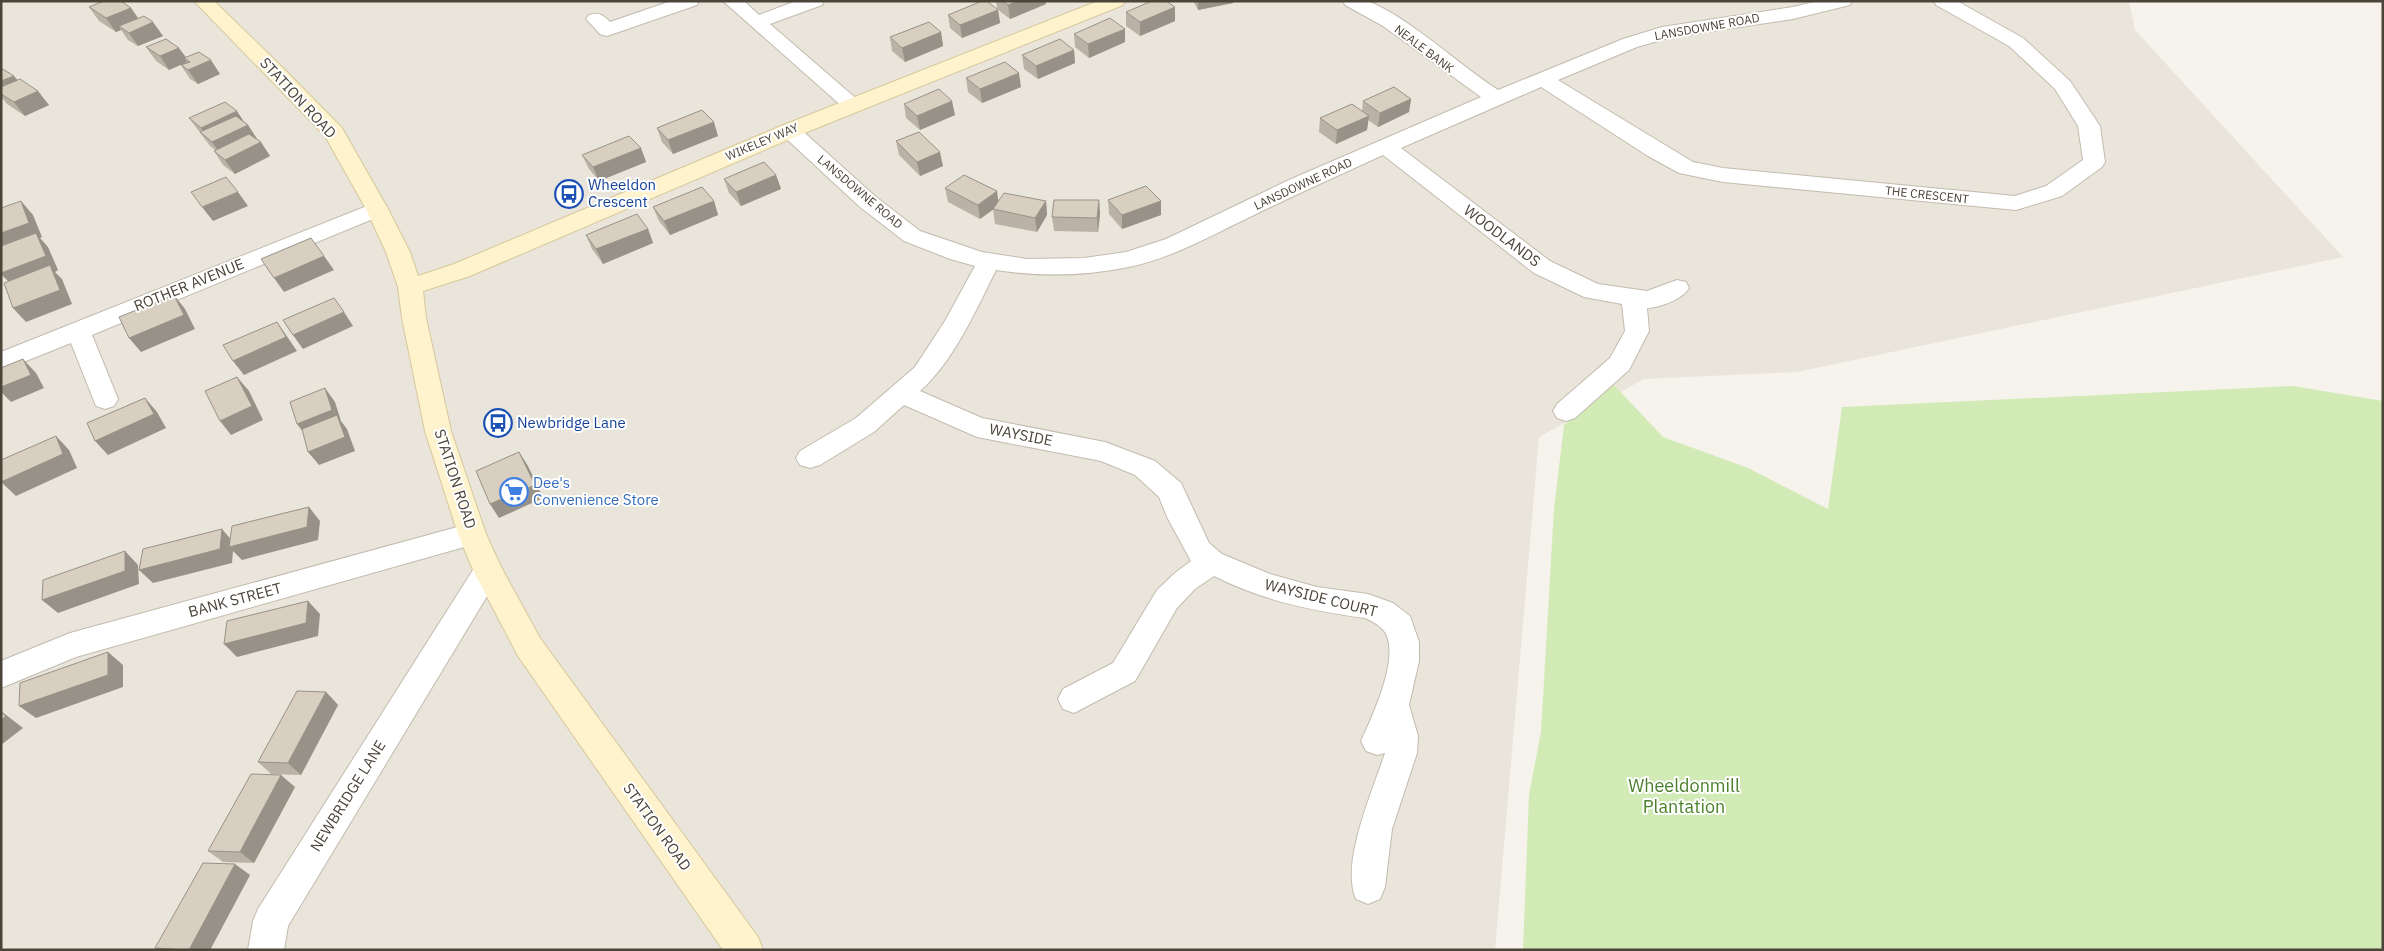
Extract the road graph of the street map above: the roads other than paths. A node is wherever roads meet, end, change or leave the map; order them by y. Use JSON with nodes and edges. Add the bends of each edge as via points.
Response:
{"nodes":[{"id":1,"x":203,"y":1,"type":"edge"},
{"id":2,"x":690,"y":1,"type":"edge"},
{"id":3,"x":732,"y":1,"type":"edge"},
{"id":4,"x":814,"y":1,"type":"edge"},
{"id":5,"x":1116,"y":1,"type":"edge"},
{"id":6,"x":1352,"y":1,"type":"edge"},
{"id":7,"x":1843,"y":1,"type":"edge"},
{"id":8,"x":1943,"y":1,"type":"edge"},
{"id":9,"x":1387,"y":9,"type":"edge"},
{"id":10,"x":596,"y":19,"type":"dead end"},
{"id":11,"x":757,"y":22,"type":"junction"},
{"id":12,"x":1542,"y":79,"type":"junction"},
{"id":13,"x":1496,"y":98,"type":"junction"},
{"id":14,"x":852,"y":105,"type":"junction"},
{"id":15,"x":789,"y":131,"type":"junction"},
{"id":16,"x":1386,"y":147,"type":"junction"},
{"id":17,"x":377,"y":209,"type":"junction"},
{"id":18,"x":989,"y":261,"type":"junction"},
{"id":19,"x":410,"y":287,"type":"junction"},
{"id":20,"x":1678,"y":288,"type":"dead end"},
{"id":21,"x":1633,"y":298,"type":"junction"},
{"id":22,"x":78,"y":330,"type":"junction"},
{"id":23,"x":1,"y":362,"type":"edge"},
{"id":24,"x":901,"y":393,"type":"junction"},
{"id":25,"x":105,"y":399,"type":"dead end"},
{"id":26,"x":1566,"y":411,"type":"dead end"},
{"id":27,"x":810,"y":458,"type":"dead end"},
{"id":28,"x":1145,"y":468,"type":"joint"},
{"id":29,"x":472,"y":534,"type":"junction"},
{"id":30,"x":1212,"y":562,"type":"junction"},
{"id":31,"x":488,"y":570,"type":"junction"},
{"id":32,"x":1,"y":675,"type":"edge"},
{"id":33,"x":1074,"y":699,"type":"dead end"},
{"id":34,"x":1393,"y":705,"type":"junction"},
{"id":35,"x":1377,"y":741,"type":"dead end"},
{"id":36,"x":1368,"y":887,"type":"dead end"},
{"id":37,"x":266,"y":950,"type":"edge"},
{"id":38,"x":745,"y":950,"type":"edge"}],
"edges":[{"from":1,"to":17,"type":"main road","name":"STATION ROAD","via":[[334,133]]},
{"from":2,"to":10,"type":"street","via":[[607,30]]},
{"from":3,"to":11,"type":"street"},
{"from":4,"to":11,"type":"street"},
{"from":5,"to":14,"type":"main road","name":"WIKELEY WAY"},
{"from":6,"to":9,"type":"street","name":"NEALE BANK"},
{"from":7,"to":12,"type":"street","name":"LANSDOWNE ROAD","via":[[1792,13],[1669,31],[1630,43]]},
{"from":8,"to":12,"type":"street","name":"THE CRESCENT","via":[[2016,42],[2063,85],[2090,126],[2094,162],[2054,191],[2016,203],[1723,175],[1687,168]]},
{"from":9,"to":13,"type":"street","name":"NEALE BANK","via":[[1462,77]]},
{"from":11,"to":14,"type":"street"},
{"from":12,"to":13,"type":"street","name":"LANSDOWNE ROAD"},
{"from":13,"to":16,"type":"street","name":"LANSDOWNE ROAD"},
{"from":14,"to":15,"type":"main road","name":"WIKELEY WAY"},
{"from":15,"to":18,"type":"street","name":"LANSDOWNE ROAD","via":[[868,202],[912,236],[958,254]]},
{"from":15,"to":19,"type":"main road","name":"WIKELEY WAY","via":[[462,270]]},
{"from":16,"to":18,"type":"street","name":"LANSDOWNE ROAD","via":[[1174,244],[1129,259],[1084,266],[1046,267]]},
{"from":16,"to":21,"type":"street","name":"WOODLANDS","via":[[1542,267],[1593,291]]},
{"from":17,"to":19,"type":"main road","name":"STATION ROAD","via":[[398,252]]},
{"from":17,"to":22,"type":"street","name":"ROTHER AVENUE"},
{"from":18,"to":24,"type":"street","via":[[956,324],[924,373]]},
{"from":19,"to":29,"type":"main road","name":"STATION ROAD","via":[[438,431]]},
{"from":20,"to":21,"type":"street","name":"WOODLANDS","via":[[1649,300]]},
{"from":21,"to":26,"type":"street","via":[[1637,331],[1620,364]]},
{"from":22,"to":23,"type":"street","name":"ROTHER AVENUE"},
{"from":22,"to":25,"type":"street"},
{"from":24,"to":27,"type":"street","via":[[865,425]]},
{"from":24,"to":28,"type":"street","name":"WAYSIDE","via":[[976,427],[1105,452]]},
{"from":28,"to":30,"type":"street","name":"WAYSIDE COURT","via":[[1172,490],[1181,517],[1199,551]]},
{"from":29,"to":31,"type":"main road","name":"STATION ROAD"},
{"from":29,"to":32,"type":"street","name":"BANK STREET","via":[[70,646]]},
{"from":30,"to":33,"type":"street","via":[[1167,599],[1124,672]]},
{"from":30,"to":34,"type":"street","name":"WAYSIDE COURT","via":[[1270,586],[1318,599],[1368,606],[1388,616],[1398,625],[1404,642],[1404,661]]},
{"from":31,"to":37,"type":"street","name":"NEWBRIDGE LANE","via":[[271,921]]},
{"from":31,"to":38,"type":"main road","name":"STATION ROAD","via":[[529,647]]},
{"from":34,"to":35,"type":"street","name":"WAYSIDE COURT"},
{"from":34,"to":36,"type":"street","via":[[1402,736],[1401,752],[1375,829]]}]}
